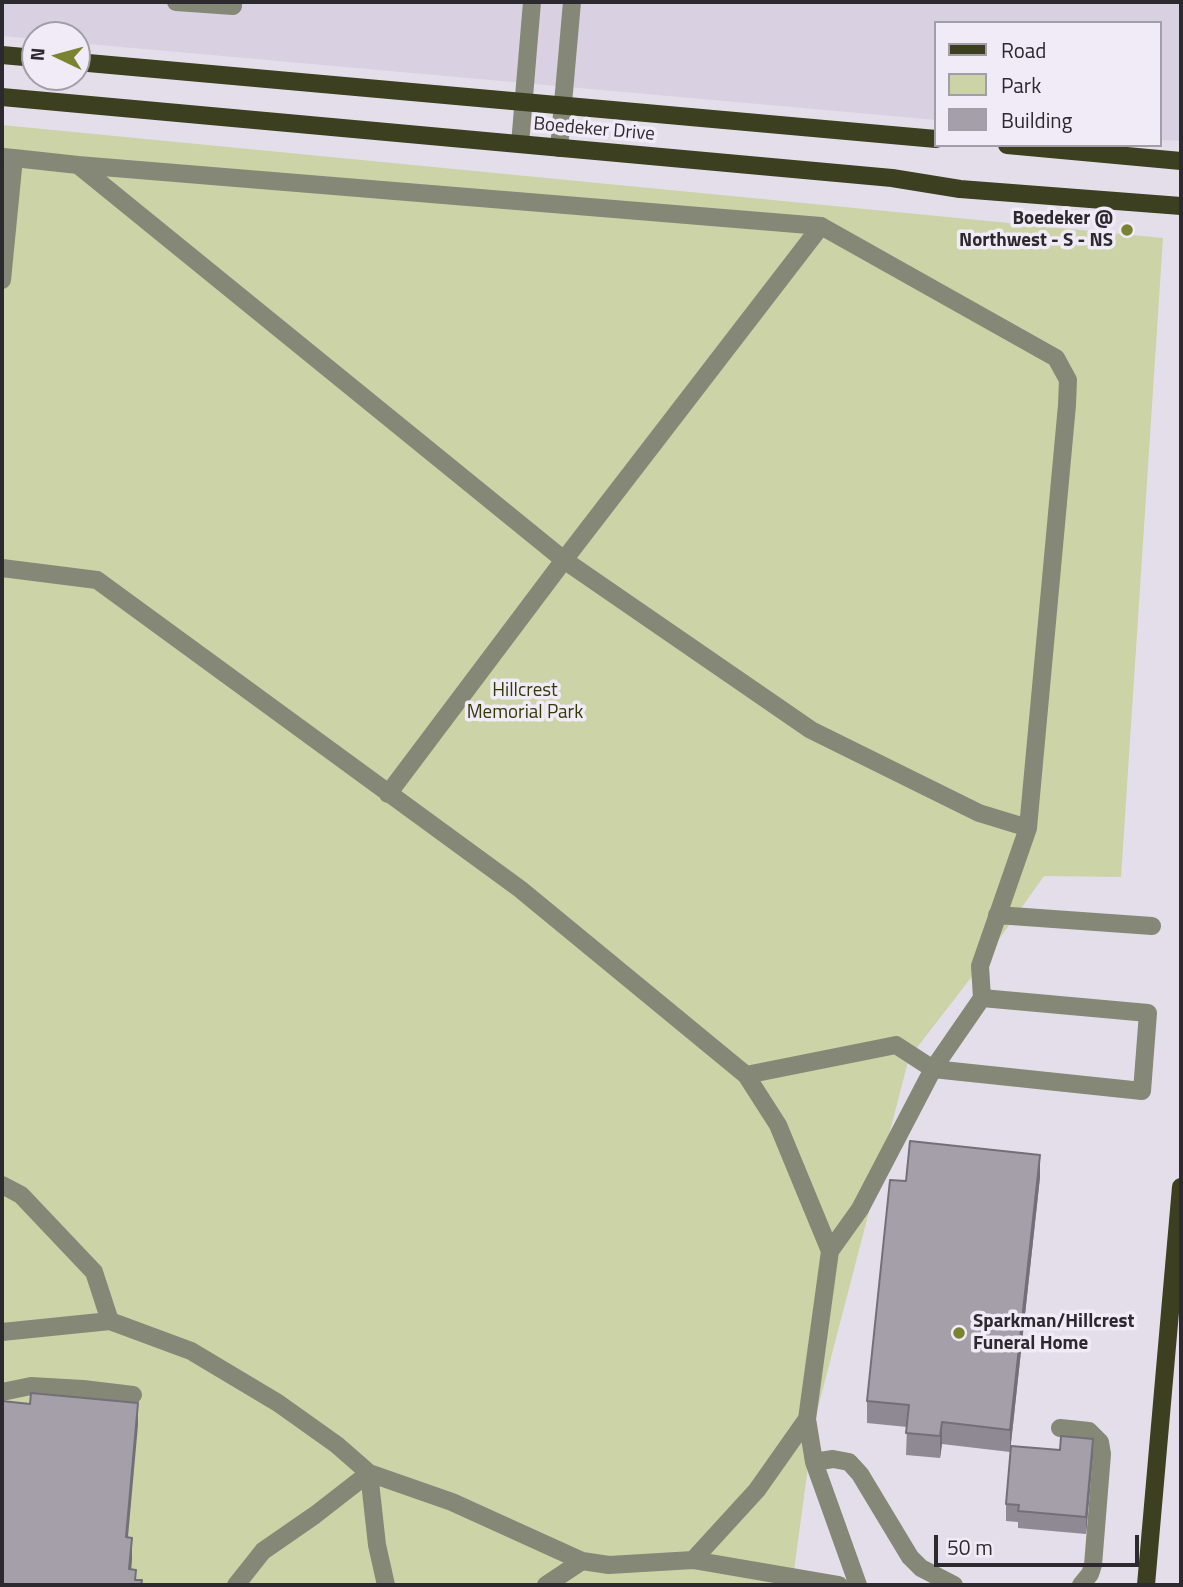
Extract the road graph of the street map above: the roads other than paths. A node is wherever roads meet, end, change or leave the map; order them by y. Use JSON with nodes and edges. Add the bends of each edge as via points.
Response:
{"nodes":[{"id":1,"x":176,"y":2,"type":"edge"},
{"id":2,"x":233,"y":2,"type":"edge"},
{"id":3,"x":533,"y":2,"type":"edge"},
{"id":4,"x":572,"y":2,"type":"edge"},
{"id":5,"x":2,"y":55,"type":"edge"},
{"id":6,"x":21,"y":57,"type":"edge"},
{"id":7,"x":91,"y":63,"type":"edge"},
{"id":8,"x":2,"y":97,"type":"edge"},
{"id":9,"x":524,"y":102,"type":"junction"},
{"id":10,"x":563,"y":105,"type":"junction"},
{"id":11,"x":934,"y":139,"type":"edge"},
{"id":12,"x":520,"y":145,"type":"junction"},
{"id":13,"x":1029,"y":147,"type":"edge"},
{"id":14,"x":558,"y":148,"type":"junction"},
{"id":15,"x":8,"y":158,"type":"edge"},
{"id":16,"x":1181,"y":161,"type":"edge"},
{"id":17,"x":78,"y":165,"type":"junction"},
{"id":18,"x":1181,"y":206,"type":"edge"},
{"id":19,"x":821,"y":226,"type":"junction"},
{"id":20,"x":2,"y":280,"type":"edge"},
{"id":21,"x":564,"y":560,"type":"junction"},
{"id":22,"x":2,"y":568,"type":"edge"},
{"id":23,"x":388,"y":794,"type":"junction"},
{"id":24,"x":1028,"y":828,"type":"junction"},
{"id":25,"x":997,"y":915,"type":"junction"},
{"id":26,"x":1152,"y":926,"type":"dead end"},
{"id":27,"x":982,"y":998,"type":"junction"},
{"id":28,"x":933,"y":1069,"type":"junction"},
{"id":29,"x":746,"y":1075,"type":"junction"},
{"id":30,"x":2,"y":1185,"type":"edge"},
{"id":31,"x":1181,"y":1187,"type":"edge"},
{"id":32,"x":830,"y":1251,"type":"junction"},
{"id":33,"x":110,"y":1321,"type":"junction"},
{"id":34,"x":2,"y":1332,"type":"edge"},
{"id":35,"x":2,"y":1391,"type":"edge"},
{"id":36,"x":134,"y":1395,"type":"dead end"},
{"id":37,"x":807,"y":1419,"type":"junction"},
{"id":38,"x":1060,"y":1428,"type":"dead end"},
{"id":39,"x":814,"y":1462,"type":"junction"},
{"id":40,"x":369,"y":1473,"type":"junction"},
{"id":41,"x":693,"y":1560,"type":"junction"},
{"id":42,"x":582,"y":1561,"type":"junction"},
{"id":43,"x":236,"y":1585,"type":"edge"},
{"id":44,"x":386,"y":1585,"type":"edge"},
{"id":45,"x":545,"y":1585,"type":"edge"},
{"id":46,"x":839,"y":1585,"type":"edge"},
{"id":47,"x":858,"y":1585,"type":"edge"},
{"id":48,"x":954,"y":1585,"type":"edge"},
{"id":49,"x":1081,"y":1585,"type":"edge"},
{"id":50,"x":1146,"y":1585,"type":"edge"}],
"edges":[{"from":1,"to":2,"type":"lane","via":[[233,6]]},
{"from":3,"to":9,"type":"lane"},
{"from":4,"to":10,"type":"lane"},
{"from":5,"to":6,"type":"main road"},
{"from":7,"to":9,"type":"main road","name":"Boedeker Drive"},
{"from":8,"to":12,"type":"main road","name":"Boedeker Drive"},
{"from":9,"to":10,"type":"main road","name":"Boedeker Drive"},
{"from":9,"to":12,"type":"lane"},
{"from":10,"to":11,"type":"main road","name":"Boedeker Drive"},
{"from":10,"to":14,"type":"lane"},
{"from":12,"to":14,"type":"main road","name":"Boedeker Drive"},
{"from":13,"to":16,"type":"main road"},
{"from":14,"to":18,"type":"main road","name":"Boedeker Drive","via":[[892,178],[960,189]]},
{"from":15,"to":17,"type":"lane"},
{"from":15,"to":20,"type":"lane"},
{"from":17,"to":19,"type":"lane"},
{"from":17,"to":21,"type":"lane"},
{"from":19,"to":21,"type":"lane"},
{"from":19,"to":24,"type":"lane","via":[[1056,358],[1068,380]]},
{"from":21,"to":23,"type":"lane"},
{"from":21,"to":24,"type":"lane","via":[[811,730],[979,813]]},
{"from":22,"to":23,"type":"lane","via":[[97,580]]},
{"from":23,"to":29,"type":"lane","via":[[520,889]]},
{"from":24,"to":25,"type":"lane"},
{"from":25,"to":26,"type":"lane"},
{"from":25,"to":27,"type":"lane","via":[[980,966]]},
{"from":27,"to":28,"type":"lane"},
{"from":27,"to":28,"type":"lane","via":[[1148,1013],[1142,1091]]},
{"from":28,"to":29,"type":"lane","via":[[896,1045]]},
{"from":28,"to":32,"type":"lane","via":[[860,1209]]},
{"from":29,"to":32,"type":"lane","via":[[778,1125]]},
{"from":30,"to":33,"type":"lane","via":[[21,1195],[94,1272]]},
{"from":31,"to":50,"type":"main road"},
{"from":32,"to":37,"type":"lane"},
{"from":33,"to":34,"type":"lane"},
{"from":33,"to":40,"type":"lane","via":[[191,1351],[278,1403]]},
{"from":35,"to":36,"type":"lane","via":[[31,1386]]},
{"from":37,"to":39,"type":"lane"},
{"from":37,"to":41,"type":"lane","via":[[757,1490]]},
{"from":38,"to":49,"type":"lane","via":[[1089,1431],[1100,1442],[1102,1454],[1093,1565]]},
{"from":39,"to":47,"type":"lane"},
{"from":39,"to":48,"type":"lane","via":[[849,1462],[909,1557]]},
{"from":40,"to":42,"type":"lane","via":[[452,1502]]},
{"from":40,"to":43,"type":"lane","via":[[263,1551]]},
{"from":40,"to":44,"type":"lane"},
{"from":41,"to":42,"type":"lane","via":[[609,1565]]},
{"from":41,"to":46,"type":"lane"},
{"from":42,"to":45,"type":"lane"}]}
